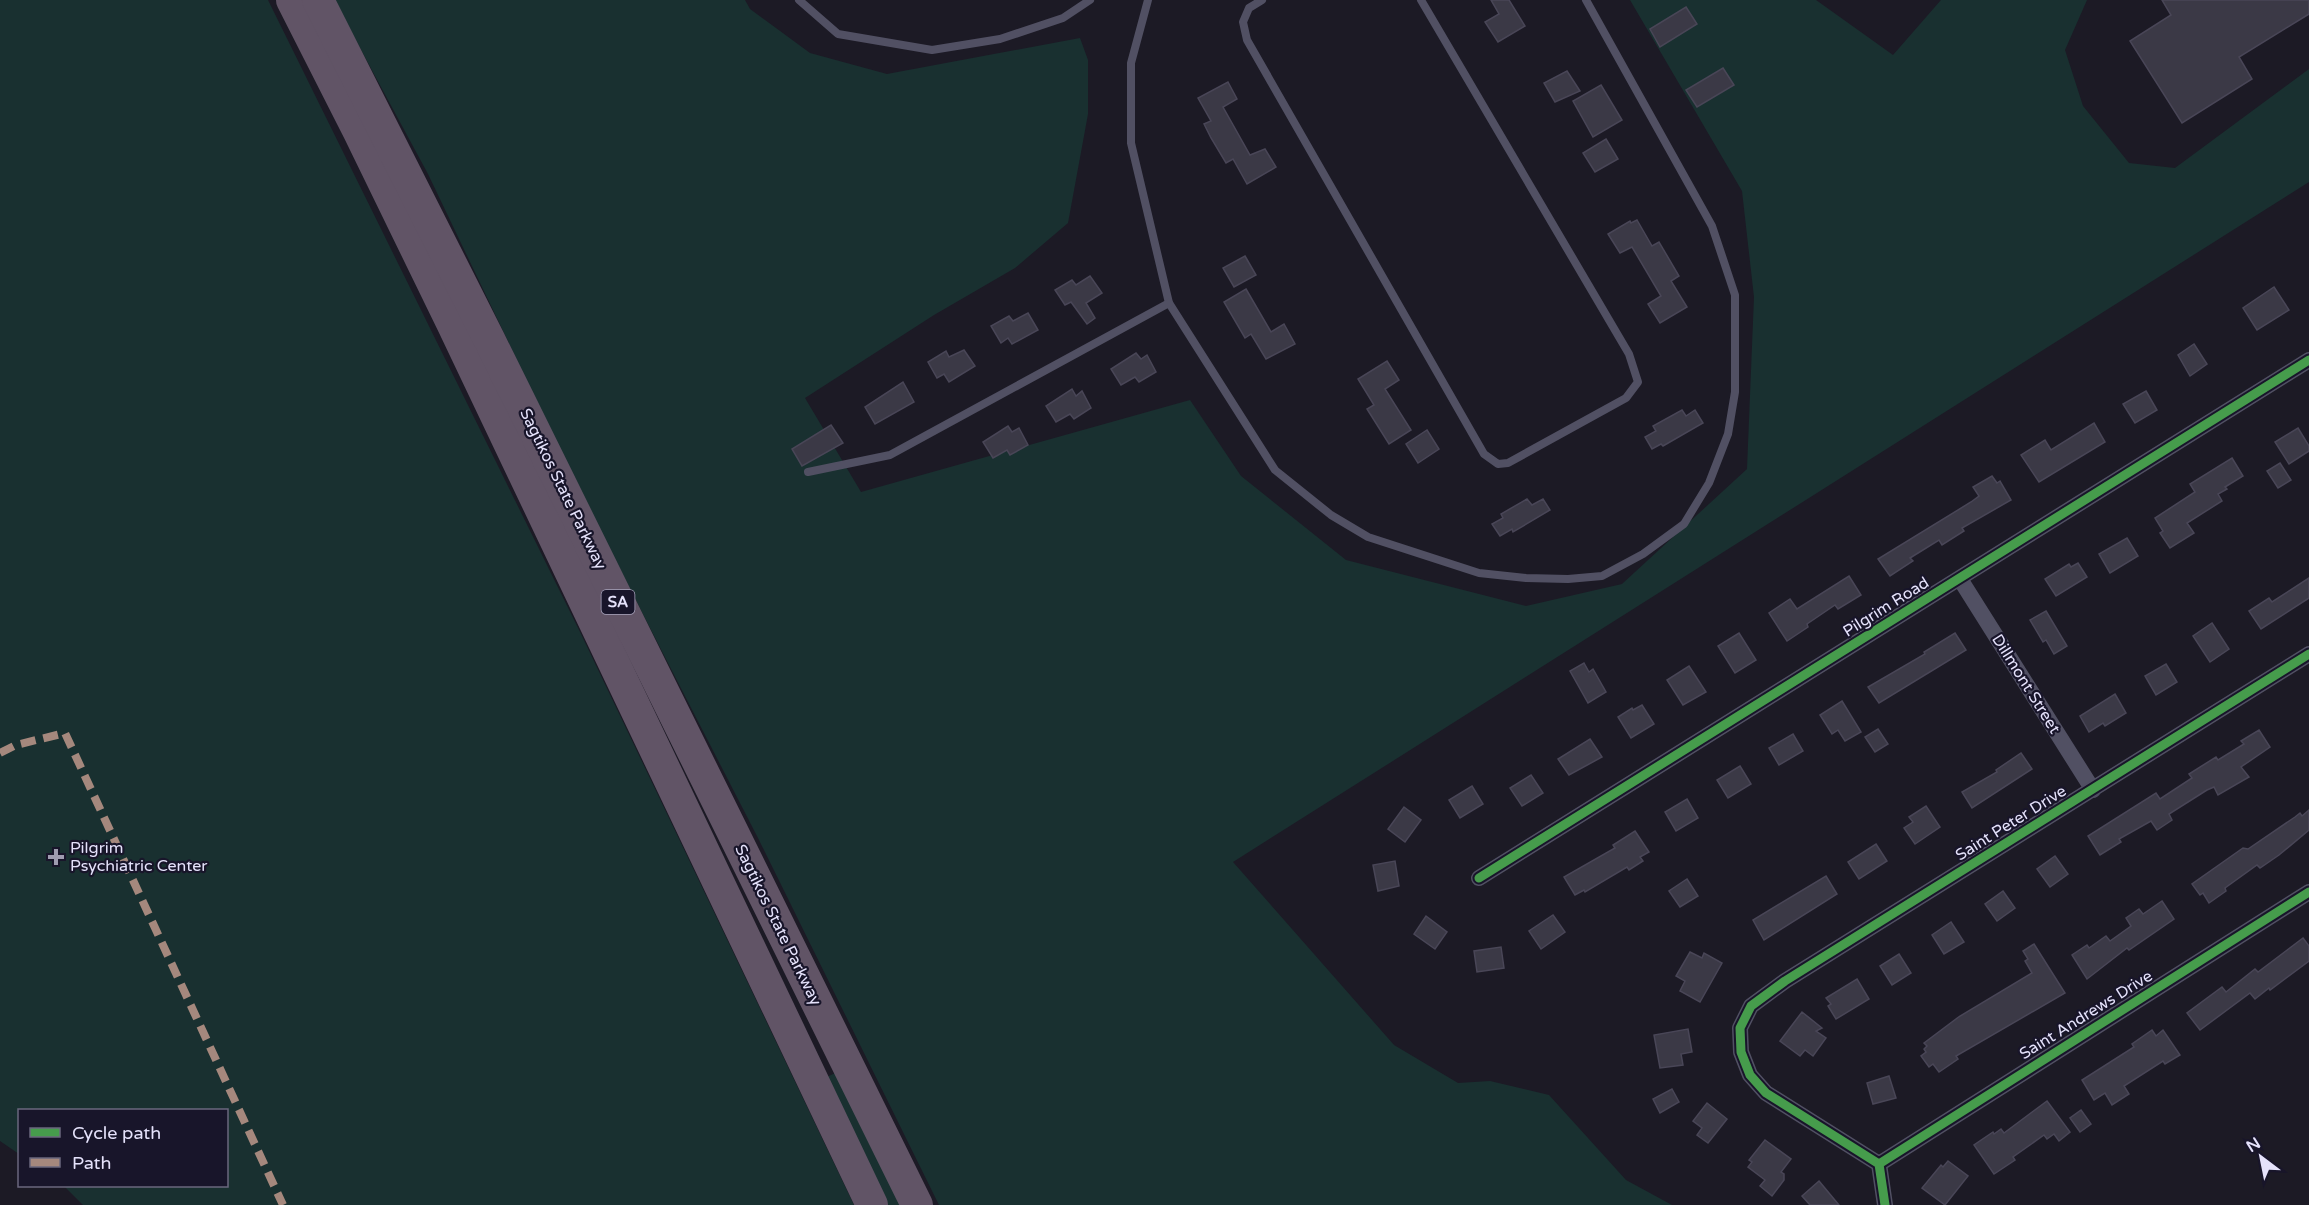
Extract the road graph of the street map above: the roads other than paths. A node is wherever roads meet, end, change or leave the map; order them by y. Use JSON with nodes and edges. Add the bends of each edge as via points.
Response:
{"nodes":[{"id":1,"x":292,"y":0,"type":"edge"},
{"id":2,"x":318,"y":0,"type":"edge"},
{"id":3,"x":799,"y":0,"type":"edge"},
{"id":4,"x":1090,"y":0,"type":"edge"},
{"id":5,"x":1148,"y":0,"type":"edge"},
{"id":6,"x":1262,"y":0,"type":"edge"},
{"id":7,"x":1421,"y":0,"type":"edge"},
{"id":8,"x":1586,"y":0,"type":"edge"},
{"id":9,"x":1169,"y":303,"type":"junction"},
{"id":10,"x":2309,"y":360,"type":"edge"},
{"id":11,"x":808,"y":472,"type":"dead end"},
{"id":12,"x":1960,"y":579,"type":"junction"},
{"id":13,"x":2309,"y":654,"type":"edge"},
{"id":14,"x":2093,"y":790,"type":"junction"},
{"id":15,"x":1479,"y":878,"type":"dead end"},
{"id":16,"x":2309,"y":892,"type":"edge"},
{"id":17,"x":1879,"y":1164,"type":"junction"},
{"id":18,"x":872,"y":1205,"type":"edge"},
{"id":19,"x":917,"y":1205,"type":"edge"},
{"id":20,"x":1886,"y":1205,"type":"edge"}],
"edges":[{"from":1,"to":18,"type":"highway","name":"Sagtikos State Parkway","number":"SA","via":[[453,325]]},
{"from":2,"to":19,"type":"highway","name":"Sagtikos State Parkway","number":"SA"},
{"from":3,"to":4,"type":"lane","via":[[838,34],[932,50],[1000,39],[1063,18]]},
{"from":5,"to":9,"type":"lane","via":[[1131,63],[1131,143]]},
{"from":6,"to":7,"type":"lane","via":[[1249,8],[1243,22],[1247,40],[1484,454],[1497,464],[1508,463],[1626,398],[1638,382],[1636,371]]},
{"from":8,"to":9,"type":"lane","via":[[1712,226],[1736,296],[1735,392],[1728,434],[1709,483],[1684,524],[1643,554],[1602,576],[1526,578],[1479,573],[1368,537],[1331,515],[1275,470]]},
{"from":9,"to":11,"type":"lane","via":[[890,455]]},
{"from":10,"to":12,"type":"street","name":"Pilgrim Road"},
{"from":12,"to":14,"type":"street","name":"Dillmont Street"},
{"from":12,"to":15,"type":"street","name":"Pilgrim Road"},
{"from":13,"to":14,"type":"street","name":"Saint Peter Drive"},
{"from":14,"to":17,"type":"street","name":"Saint Peter Drive","via":[[1751,1006],[1740,1028],[1741,1052],[1750,1075],[1766,1093]]},
{"from":16,"to":17,"type":"street","name":"Saint Andrews Drive"},
{"from":17,"to":20,"type":"street"}]}
